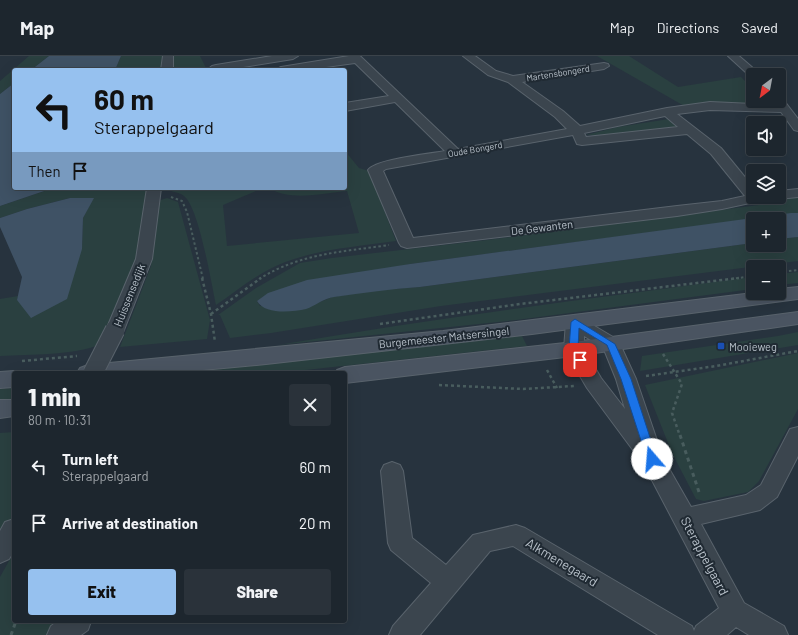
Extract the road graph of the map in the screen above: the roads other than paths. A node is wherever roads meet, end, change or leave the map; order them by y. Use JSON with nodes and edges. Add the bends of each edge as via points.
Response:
{"nodes":[{"id":1,"x":168,"y":56,"type":"edge"},
{"id":2,"x":293,"y":56,"type":"edge"},
{"id":3,"x":468,"y":56,"type":"edge"},
{"id":4,"x":733,"y":56,"type":"edge"},
{"id":5,"x":355,"y":57,"type":"edge"},
{"id":6,"x":604,"y":66,"type":"dead end"},
{"id":7,"x":167,"y":68,"type":"edge"},
{"id":8,"x":216,"y":68,"type":"edge"},
{"id":9,"x":292,"y":68,"type":"edge"},
{"id":10,"x":746,"y":68,"type":"edge"},
{"id":11,"x":512,"y":80,"type":"junction"},
{"id":12,"x":398,"y":98,"type":"junction"},
{"id":13,"x":746,"y":106,"type":"edge"},
{"id":14,"x":347,"y":107,"type":"edge"},
{"id":15,"x":784,"y":108,"type":"edge"},
{"id":16,"x":667,"y":112,"type":"junction"},
{"id":17,"x":798,"y":127,"type":"edge"},
{"id":18,"x":576,"y":130,"type":"junction"},
{"id":19,"x":689,"y":130,"type":"junction"},
{"id":20,"x":455,"y":153,"type":"junction"},
{"id":21,"x":746,"y":187,"type":"edge"},
{"id":22,"x":154,"y":192,"type":"edge"},
{"id":23,"x":798,"y":193,"type":"edge"},
{"id":24,"x":786,"y":194,"type":"edge"},
{"id":25,"x":746,"y":199,"type":"edge"},
{"id":26,"x":407,"y":243,"type":"joint"},
{"id":27,"x":798,"y":293,"type":"edge"},
{"id":28,"x":798,"y":318,"type":"edge"},
{"id":29,"x":575,"y":322,"type":"junction"},
{"id":30,"x":611,"y":344,"type":"junction"},
{"id":31,"x":574,"y":349,"type":"junction"},
{"id":32,"x":94,"y":371,"type":"edge"},
{"id":33,"x":110,"y":371,"type":"edge"},
{"id":34,"x":347,"y":375,"type":"edge"},
{"id":35,"x":12,"y":379,"type":"edge"},
{"id":36,"x":0,"y":380,"type":"edge"},
{"id":37,"x":12,"y":408,"type":"edge"},
{"id":38,"x":0,"y":409,"type":"edge"},
{"id":39,"x":798,"y":435,"type":"edge"},
{"id":40,"x":652,"y":459,"type":"junction"},
{"id":41,"x":392,"y":471,"type":"dead end"},
{"id":42,"x":696,"y":515,"type":"junction"},
{"id":43,"x":12,"y":532,"type":"edge"},
{"id":44,"x":0,"y":552,"type":"edge"},
{"id":45,"x":448,"y":582,"type":"junction"},
{"id":46,"x":735,"y":612,"type":"junction"},
{"id":47,"x":76,"y":623,"type":"edge"},
{"id":48,"x":61,"y":635,"type":"edge"},
{"id":49,"x":403,"y":635,"type":"edge"},
{"id":50,"x":682,"y":635,"type":"edge"},
{"id":51,"x":706,"y":635,"type":"edge"},
{"id":52,"x":774,"y":635,"type":"edge"}],
"edges":[{"from":1,"to":7,"type":"street"},
{"from":2,"to":8,"type":"street"},
{"from":3,"to":11,"type":"street","name":"Martensbongerd","via":[[492,72]]},
{"from":4,"to":10,"type":"street"},
{"from":5,"to":9,"type":"street"},
{"from":5,"to":12,"type":"street"},
{"from":6,"to":11,"type":"street","name":"Martensbongerd"},
{"from":11,"to":18,"type":"street","name":"Martensbongerd","via":[[559,114]]},
{"from":12,"to":14,"type":"street"},
{"from":12,"to":20,"type":"street"},
{"from":13,"to":16,"type":"street","name":"Oude Bongerd","via":[[710,106]]},
{"from":15,"to":17,"type":"street"},
{"from":16,"to":18,"type":"street","name":"Oude Bongerd"},
{"from":16,"to":19,"type":"street"},
{"from":18,"to":19,"type":"street","via":[[582,141]]},
{"from":18,"to":20,"type":"street","name":"Oude Bongerd"},
{"from":19,"to":21,"type":"street","via":[[716,151]]},
{"from":20,"to":26,"type":"street","name":"Oude Bongerd","via":[[382,166],[375,170]]},
{"from":22,"to":32,"type":"street","name":"Huissensedijk","bridge":true,"via":[[144,259]]},
{"from":23,"to":24,"type":"street"},
{"from":25,"to":26,"type":"street","name":"De Gewanten","via":[[677,211]]},
{"from":27,"to":29,"type":"main road","name":"Burgemeester Matsersingel"},
{"from":28,"to":30,"type":"main road"},
{"from":29,"to":30,"type":"street"},
{"from":29,"to":31,"type":"street"},
{"from":29,"to":33,"type":"main road","name":"Burgemeester Matsersingel"},
{"from":30,"to":31,"type":"main road"},
{"from":30,"to":40,"type":"street","name":"Sterappelgaard","via":[[626,379]]},
{"from":31,"to":34,"type":"main road"},
{"from":31,"to":40,"type":"street","name":"Sterappelgaard","via":[[594,383]]},
{"from":35,"to":36,"type":"main road"},
{"from":37,"to":38,"type":"main road"},
{"from":39,"to":42,"type":"street","via":[[769,490],[752,503]]},
{"from":40,"to":42,"type":"street","name":"Sterappelgaard"},
{"from":41,"to":45,"type":"street","via":[[400,543]]},
{"from":42,"to":46,"type":"street","name":"Sterappelgaard"},
{"from":43,"to":44,"type":"street"},
{"from":45,"to":49,"type":"street","name":"Alkmenegaard"},
{"from":45,"to":50,"type":"street","name":"Alkmenegaard","via":[[482,542],[516,535]]},
{"from":46,"to":51,"type":"street"},
{"from":46,"to":52,"type":"street"},
{"from":47,"to":48,"type":"street"}]}
